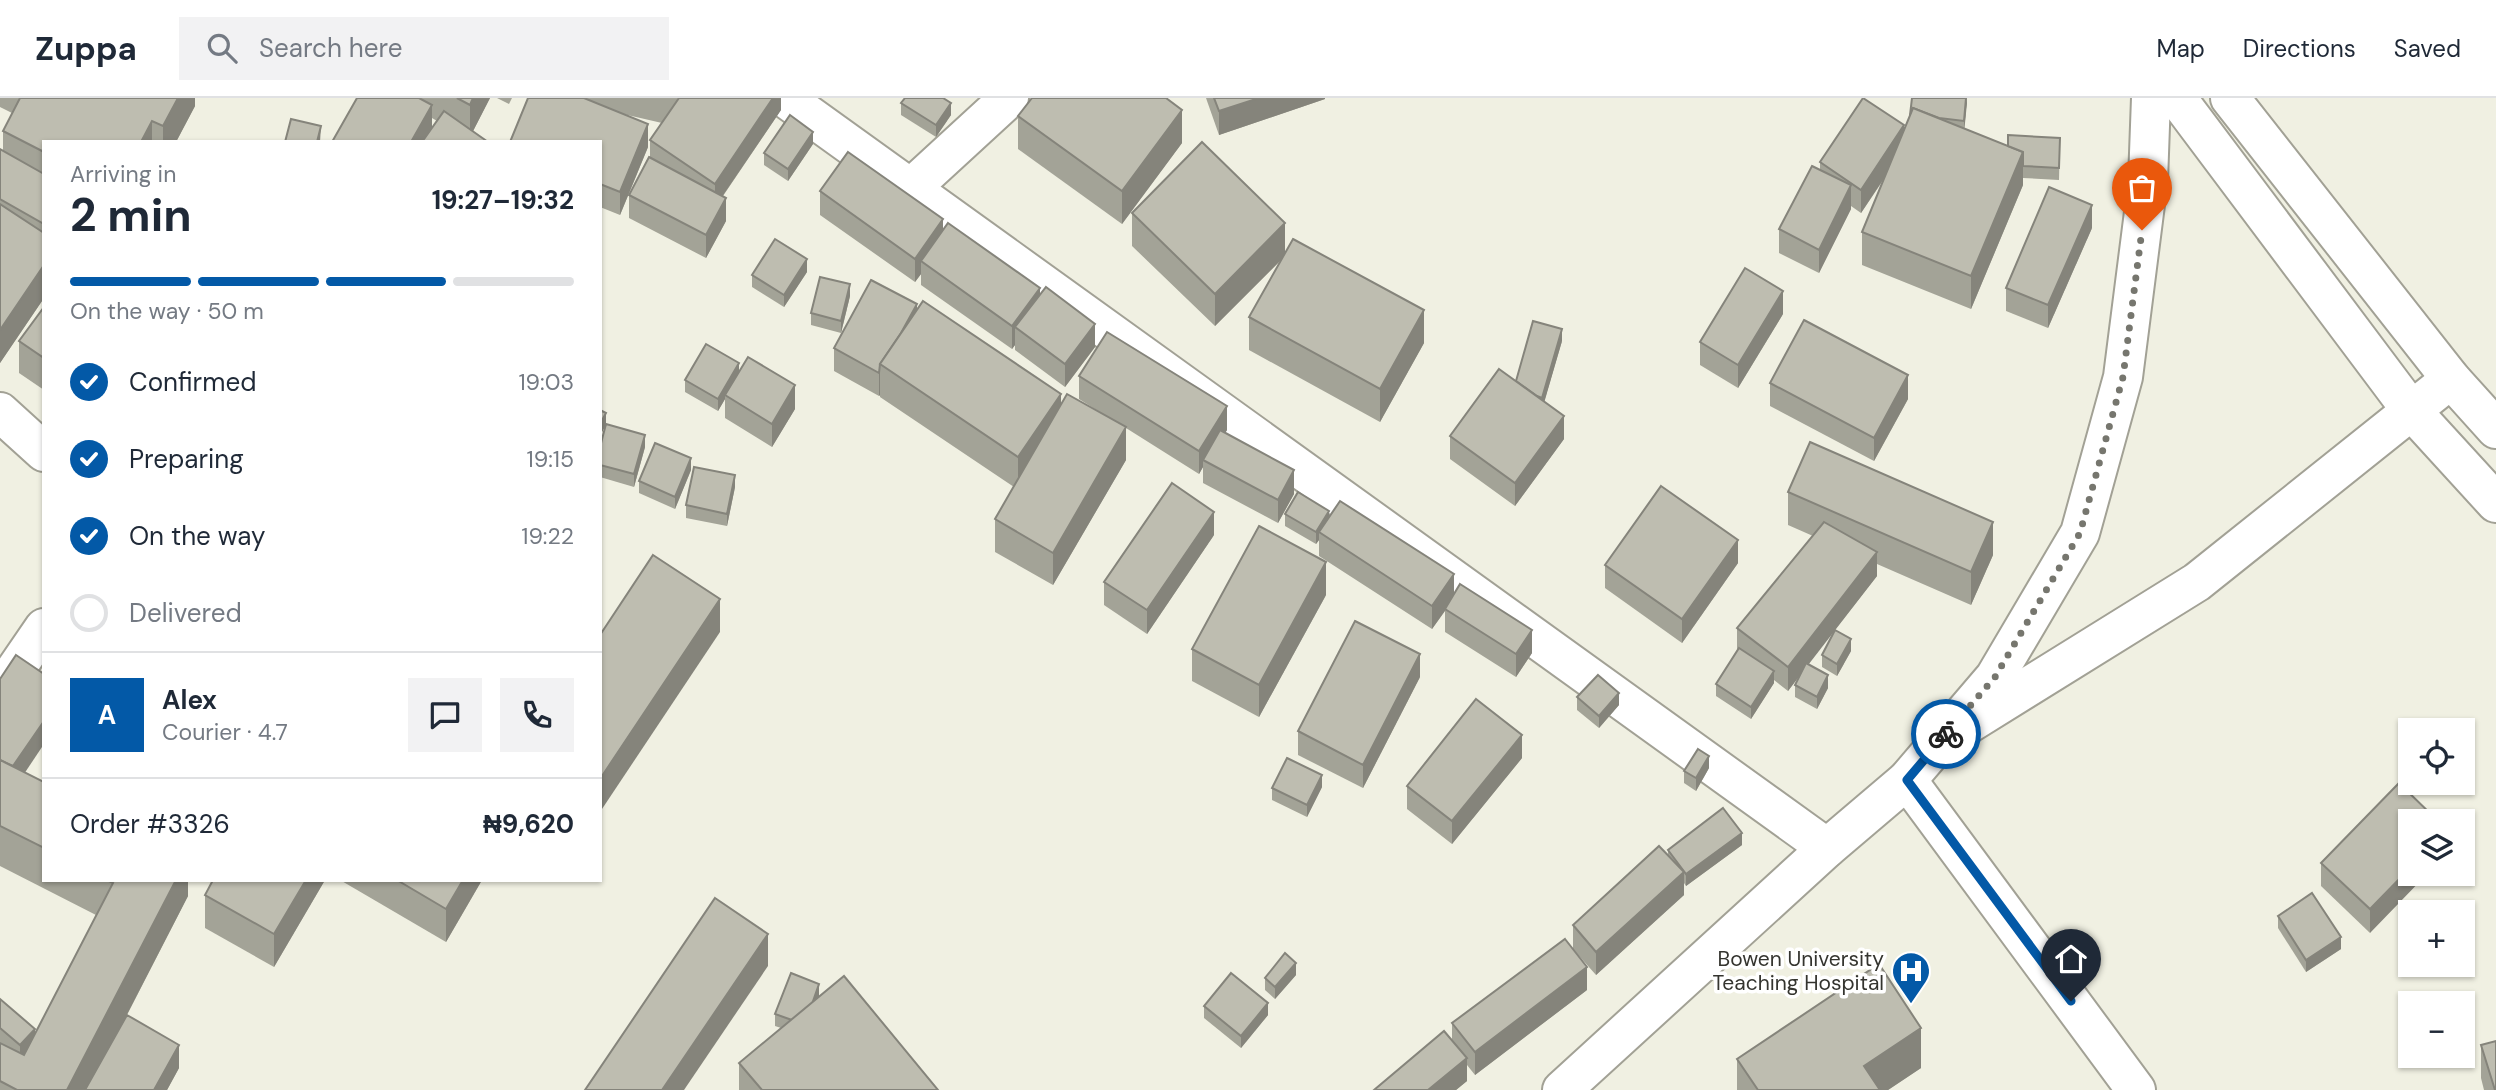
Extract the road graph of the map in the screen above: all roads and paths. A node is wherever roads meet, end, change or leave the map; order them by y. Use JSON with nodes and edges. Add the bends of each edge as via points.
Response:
{"nodes":[{"id":1,"x":786,"y":98,"type":"edge"},
{"id":2,"x":1010,"y":98,"type":"edge"},
{"id":3,"x":2151,"y":98,"type":"edge"},
{"id":4,"x":2177,"y":98,"type":"edge"},
{"id":5,"x":2231,"y":98,"type":"edge"},
{"id":6,"x":911,"y":188,"type":"junction"},
{"id":7,"x":2451,"y":379,"type":"junction"},
{"id":8,"x":2411,"y":410,"type":"junction"},
{"id":9,"x":0,"y":412,"type":"edge"},
{"id":10,"x":2496,"y":429,"type":"edge"},
{"id":11,"x":42,"y":450,"type":"edge"},
{"id":12,"x":2496,"y":503,"type":"edge"},
{"id":13,"x":42,"y":631,"type":"edge"},
{"id":14,"x":0,"y":692,"type":"edge"},
{"id":15,"x":1938,"y":743,"type":"junction"},
{"id":16,"x":1907,"y":780,"type":"junction"},
{"id":17,"x":1827,"y":848,"type":"junction"},
{"id":18,"x":1562,"y":1090,"type":"edge"},
{"id":19,"x":2136,"y":1090,"type":"edge"}],
"edges":[{"from":1,"to":6,"type":"main road"},
{"from":2,"to":6,"type":"main road"},
{"from":3,"to":15,"type":"main road","via":[[2148,181],[2123,377],[2080,533],[1995,677]]},
{"from":4,"to":8,"type":"main road"},
{"from":5,"to":7,"type":"main road"},
{"from":6,"to":17,"type":"main road"},
{"from":7,"to":8,"type":"main road"},
{"from":7,"to":10,"type":"main road"},
{"from":8,"to":12,"type":"main road"},
{"from":8,"to":15,"type":"main road","via":[[2197,582]]},
{"from":9,"to":11,"type":"main road"},
{"from":13,"to":14,"type":"main road"},
{"from":15,"to":16,"type":"main road"},
{"from":16,"to":17,"type":"main road"},
{"from":16,"to":19,"type":"main road"},
{"from":17,"to":18,"type":"main road"}]}
